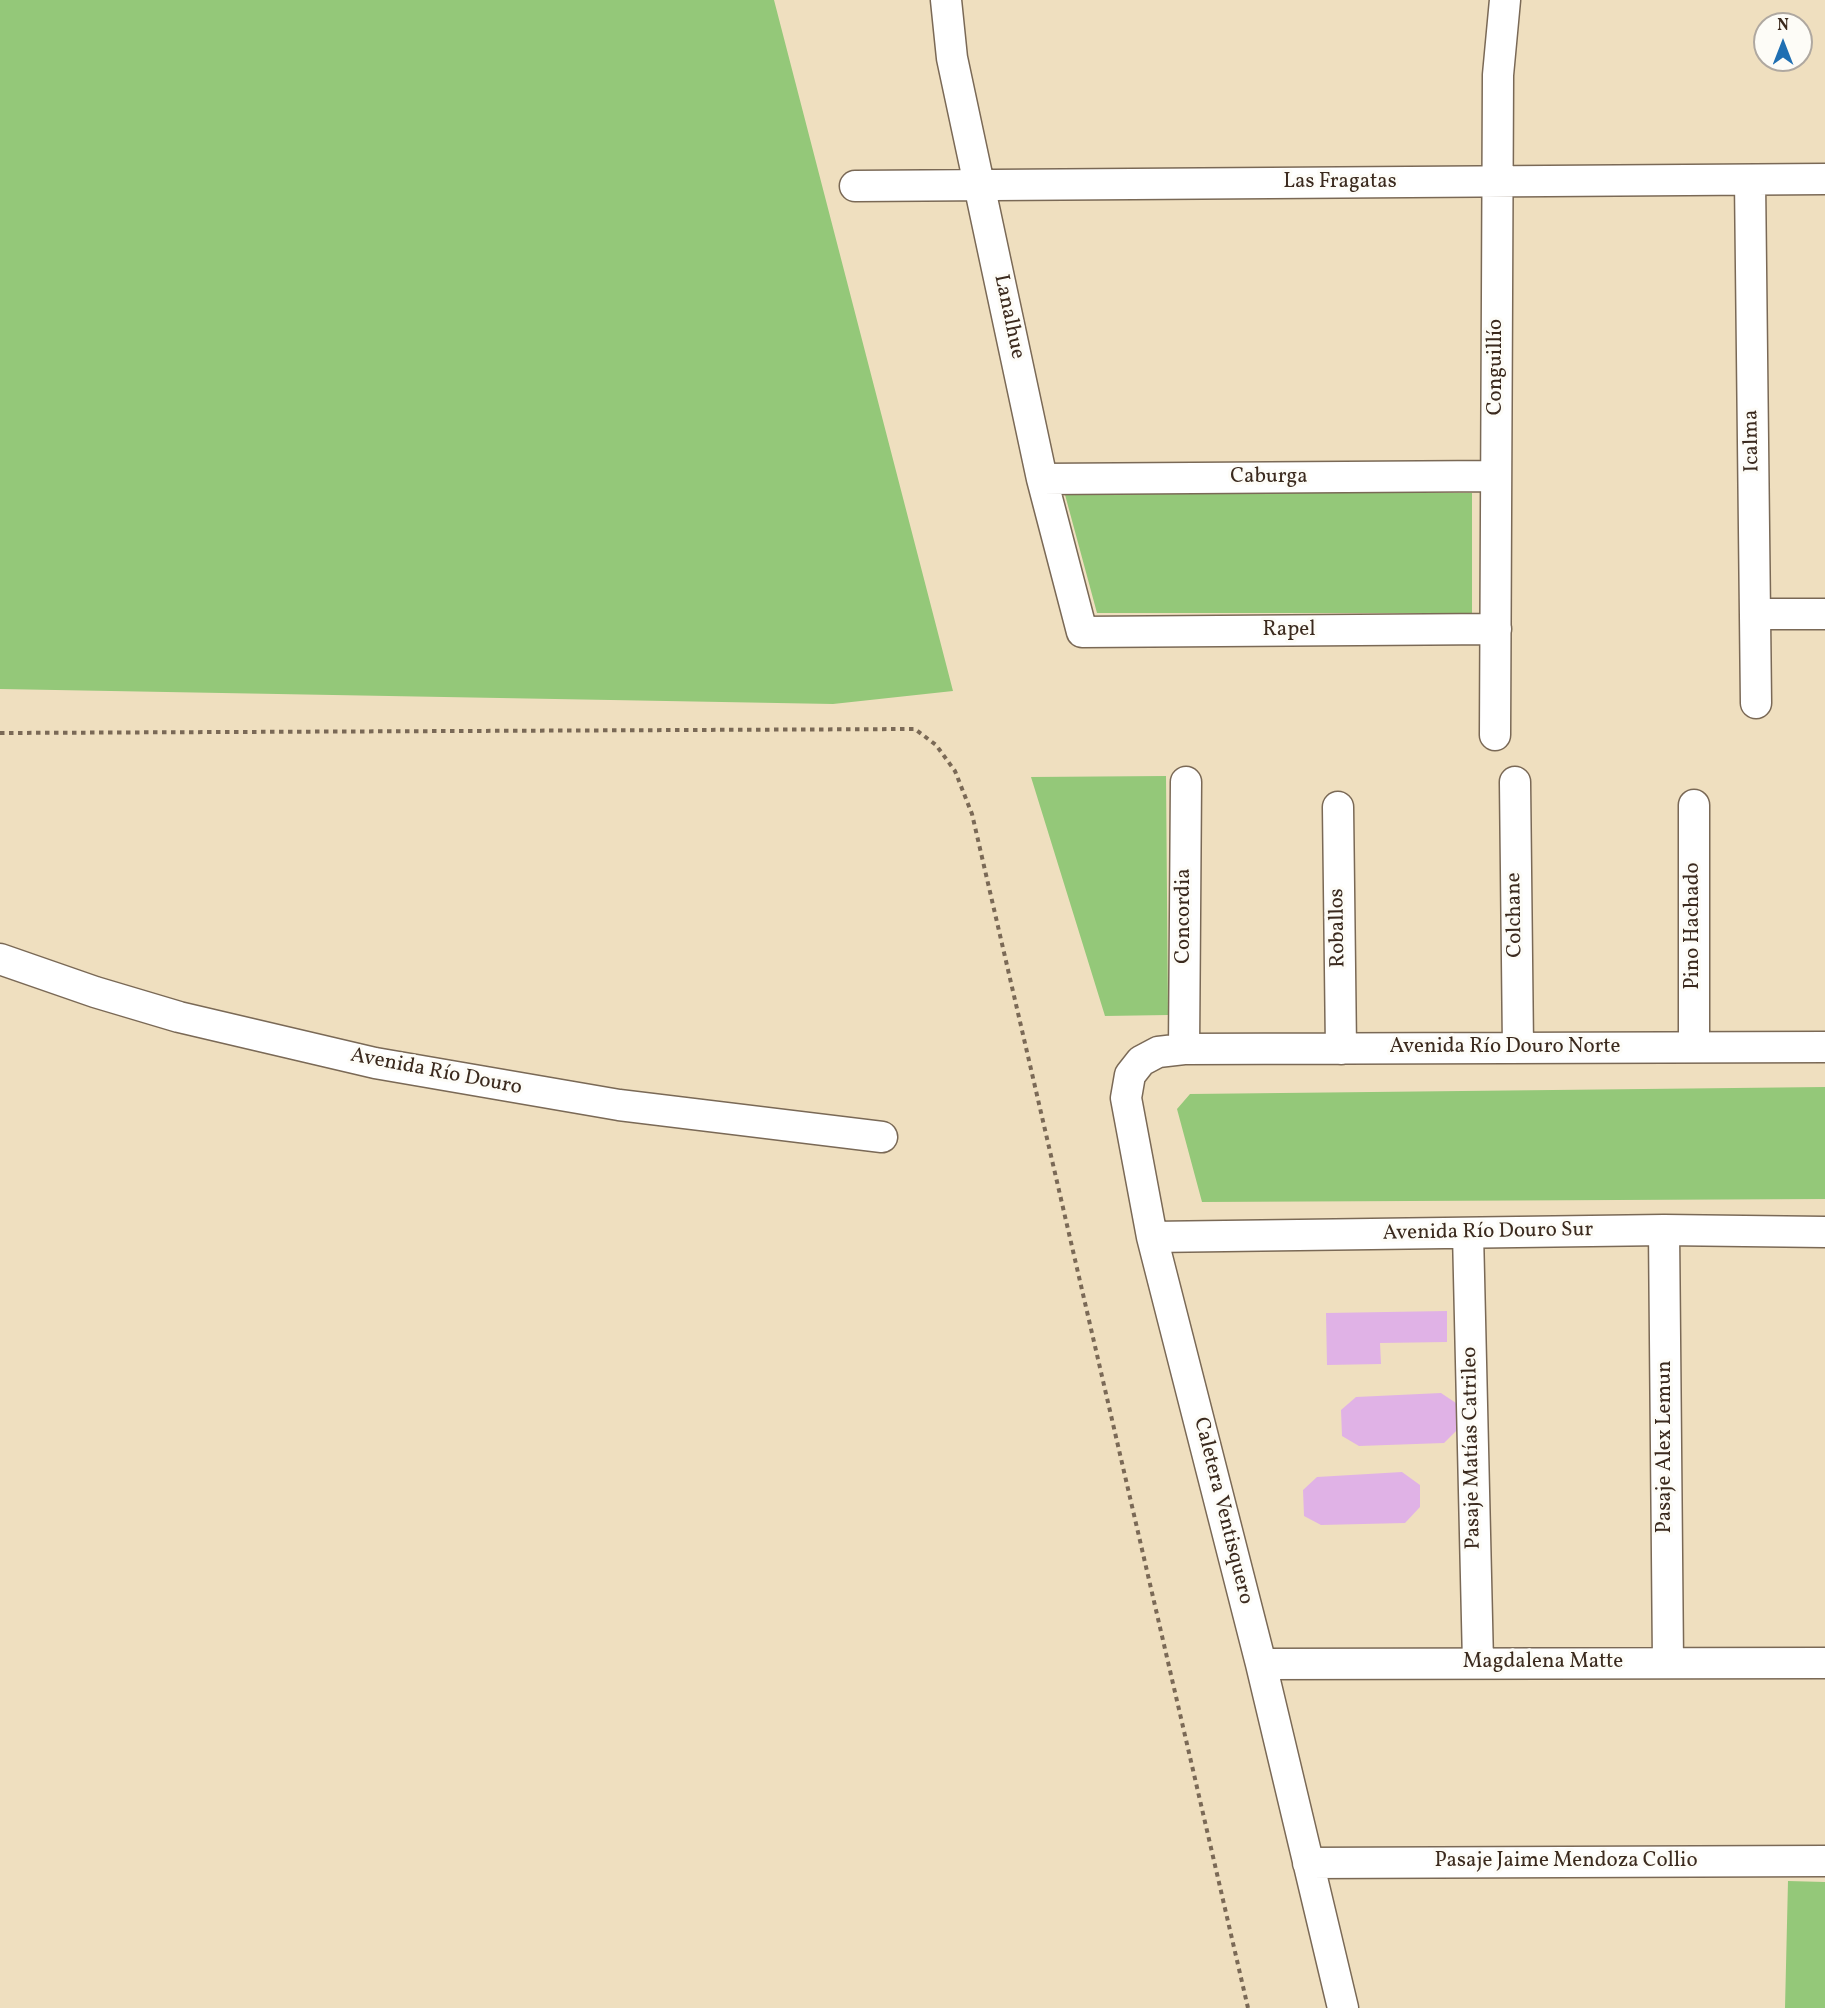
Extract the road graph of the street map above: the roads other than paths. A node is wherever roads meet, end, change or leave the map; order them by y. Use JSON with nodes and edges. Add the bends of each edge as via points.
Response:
{"nodes":[{"id":1,"x":946,"y":0,"type":"edge"},
{"id":2,"x":1505,"y":0,"type":"edge"},
{"id":3,"x":1825,"y":179,"type":"edge"},
{"id":4,"x":1750,"y":180,"type":"junction"},
{"id":5,"x":1498,"y":182,"type":"junction"},
{"id":6,"x":980,"y":185,"type":"junction"},
{"id":7,"x":855,"y":186,"type":"dead end"},
{"id":8,"x":1496,"y":476,"type":"junction"},
{"id":9,"x":1042,"y":479,"type":"junction"},
{"id":10,"x":1755,"y":614,"type":"junction"},
{"id":11,"x":1825,"y":614,"type":"edge"},
{"id":12,"x":1496,"y":629,"type":"junction"},
{"id":13,"x":1082,"y":632,"type":"joint"},
{"id":14,"x":1756,"y":703,"type":"dead end"},
{"id":15,"x":1495,"y":735,"type":"dead end"},
{"id":16,"x":1186,"y":782,"type":"dead end"},
{"id":17,"x":1515,"y":782,"type":"dead end"},
{"id":18,"x":1694,"y":805,"type":"dead end"},
{"id":19,"x":1338,"y":807,"type":"dead end"},
{"id":20,"x":0,"y":959,"type":"edge"},
{"id":21,"x":1694,"y":1047,"type":"junction"},
{"id":22,"x":1825,"y":1047,"type":"edge"},
{"id":23,"x":1518,"y":1048,"type":"junction"},
{"id":24,"x":1184,"y":1049,"type":"junction"},
{"id":25,"x":1341,"y":1049,"type":"junction"},
{"id":26,"x":882,"y":1137,"type":"dead end"},
{"id":27,"x":1664,"y":1230,"type":"junction"},
{"id":28,"x":1825,"y":1232,"type":"edge"},
{"id":29,"x":1468,"y":1233,"type":"junction"},
{"id":30,"x":1152,"y":1238,"type":"junction"},
{"id":31,"x":1478,"y":1663,"type":"junction"},
{"id":32,"x":1668,"y":1663,"type":"junction"},
{"id":33,"x":1825,"y":1663,"type":"edge"},
{"id":34,"x":1261,"y":1664,"type":"junction"},
{"id":35,"x":1825,"y":1861,"type":"edge"},
{"id":36,"x":1308,"y":1863,"type":"junction"},
{"id":37,"x":1343,"y":2008,"type":"edge"}],
"edges":[{"from":1,"to":6,"type":"street","name":"Lanalhue","via":[[952,58]]},
{"from":2,"to":5,"type":"street","name":"Conguillío","via":[[1498,75]]},
{"from":3,"to":4,"type":"street","name":"Las Fragatas"},
{"from":4,"to":5,"type":"street","name":"Las Fragatas"},
{"from":4,"to":10,"type":"street","name":"Icalma"},
{"from":5,"to":6,"type":"street","name":"Las Fragatas"},
{"from":5,"to":8,"type":"street","name":"Conguillío"},
{"from":6,"to":7,"type":"street","name":"Las Fragatas"},
{"from":6,"to":9,"type":"street","name":"Lanalhue"},
{"from":8,"to":9,"type":"street","name":"Caburga"},
{"from":8,"to":12,"type":"street","name":"Conguillío"},
{"from":9,"to":13,"type":"street","name":"Lanalhue"},
{"from":10,"to":11,"type":"street"},
{"from":10,"to":14,"type":"street","name":"Icalma"},
{"from":12,"to":13,"type":"street","name":"Rapel"},
{"from":12,"to":15,"type":"street","name":"Conguillío"},
{"from":16,"to":24,"type":"street","name":"Concordia"},
{"from":17,"to":23,"type":"street","name":"Colchane"},
{"from":18,"to":21,"type":"street","name":"Pino Hachado"},
{"from":19,"to":25,"type":"street","name":"Roballos"},
{"from":20,"to":26,"type":"street","name":"Avenida Río Douro","via":[[179,1017],[375,1063],[619,1105]]},
{"from":21,"to":22,"type":"street","name":"Avenida Río Douro Norte"},
{"from":21,"to":23,"type":"street","name":"Avenida Río Douro Norte"},
{"from":23,"to":25,"type":"street","name":"Avenida Río Douro Norte"},
{"from":24,"to":25,"type":"street","name":"Avenida Río Douro Norte"},
{"from":24,"to":30,"type":"street","name":"Caletera Ventisquero","via":[[1158,1052],[1141,1061],[1130,1075],[1126,1098]]},
{"from":27,"to":28,"type":"street","name":"Avenida Río Douro Sur"},
{"from":27,"to":29,"type":"street","name":"Avenida Río Douro Sur"},
{"from":27,"to":32,"type":"street","name":"Pasaje Alex Lemun"},
{"from":29,"to":30,"type":"street","name":"Avenida Río Douro Sur"},
{"from":29,"to":31,"type":"street","name":"Pasaje Matías Catrileo"},
{"from":30,"to":34,"type":"street","name":"Caletera Ventisquero"},
{"from":31,"to":32,"type":"street","name":"Magdalena Matte"},
{"from":31,"to":34,"type":"street","name":"Magdalena Matte"},
{"from":32,"to":33,"type":"street","name":"Magdalena Matte"},
{"from":34,"to":36,"type":"street","name":"Caletera Ventisquero"},
{"from":35,"to":36,"type":"street","name":"Pasaje Jaime Mendoza Collio"},
{"from":36,"to":37,"type":"street","name":"Caletera Ventisquero"}]}
